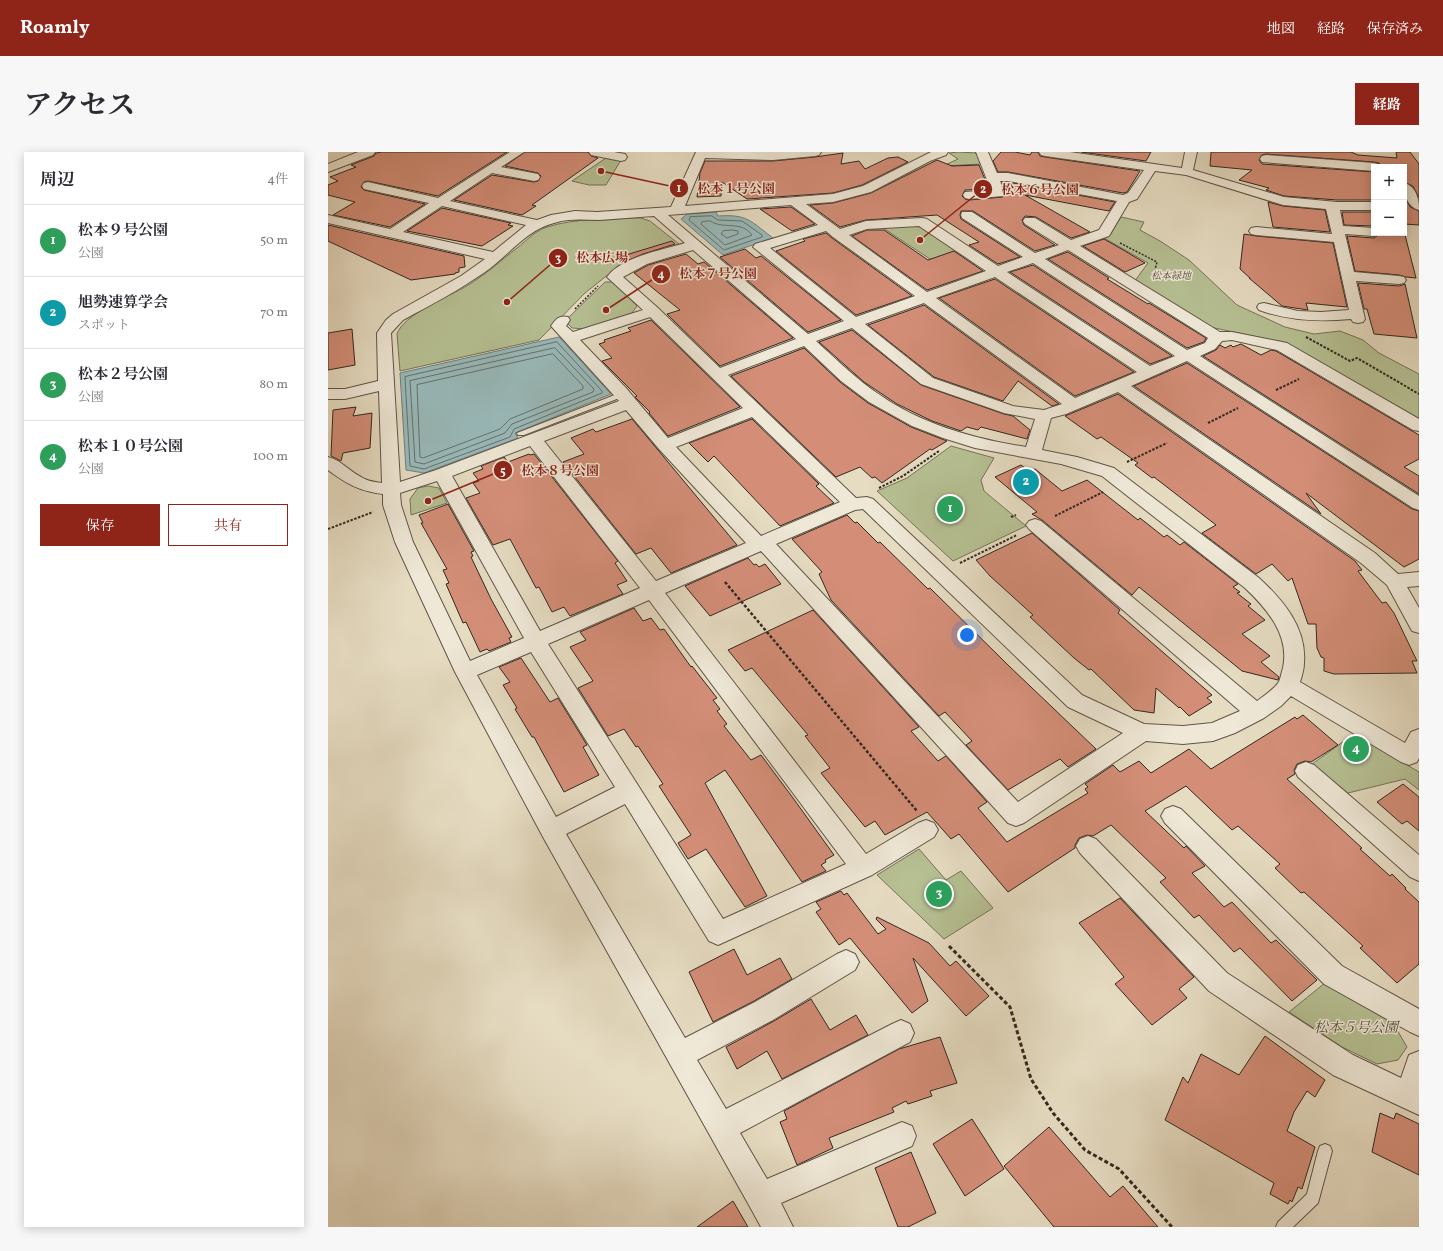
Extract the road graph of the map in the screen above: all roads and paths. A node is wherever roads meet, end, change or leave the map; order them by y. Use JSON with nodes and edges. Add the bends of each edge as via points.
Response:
{"nodes":[{"id":1,"x":369,"y":152,"type":"edge"},
{"id":2,"x":518,"y":152,"type":"edge"},
{"id":3,"x":595,"y":152,"type":"edge"},
{"id":4,"x":815,"y":152,"type":"edge"},
{"id":5,"x":942,"y":152,"type":"edge"},
{"id":6,"x":982,"y":152,"type":"edge"},
{"id":7,"x":1045,"y":152,"type":"edge"},
{"id":8,"x":1191,"y":152,"type":"edge"},
{"id":9,"x":702,"y":153,"type":"edge"},
{"id":10,"x":351,"y":155,"type":"edge"},
{"id":11,"x":621,"y":157,"type":"dead end"},
{"id":12,"x":1266,"y":159,"type":"dead end"},
{"id":13,"x":1379,"y":161,"type":"edge"},
{"id":14,"x":1152,"y":167,"type":"junction"},
{"id":15,"x":328,"y":168,"type":"edge"},
{"id":16,"x":490,"y":169,"type":"junction"},
{"id":17,"x":1187,"y":172,"type":"junction"},
{"id":18,"x":992,"y":176,"type":"junction"},
{"id":19,"x":534,"y":177,"type":"dead end"},
{"id":20,"x":368,"y":186,"type":"dead end"},
{"id":21,"x":1407,"y":191,"type":"edge"},
{"id":22,"x":970,"y":195,"type":"dead end"},
{"id":23,"x":1125,"y":199,"type":"junction"},
{"id":24,"x":441,"y":202,"type":"junction"},
{"id":25,"x":795,"y":202,"type":"junction"},
{"id":26,"x":1332,"y":205,"type":"junction"},
{"id":27,"x":1371,"y":206,"type":"edge"},
{"id":28,"x":1407,"y":206,"type":"edge"},
{"id":29,"x":1419,"y":206,"type":"edge"},
{"id":30,"x":676,"y":211,"type":"junction"},
{"id":31,"x":657,"y":212,"type":"junction"},
{"id":32,"x":967,"y":216,"type":"dead end"},
{"id":33,"x":330,"y":221,"type":"edge"},
{"id":34,"x":1030,"y":221,"type":"dead end"},
{"id":35,"x":538,"y":224,"type":"junction"},
{"id":36,"x":833,"y":230,"type":"junction"},
{"id":37,"x":1256,"y":231,"type":"dead end"},
{"id":38,"x":1371,"y":232,"type":"edge"},
{"id":39,"x":392,"y":233,"type":"junction"},
{"id":40,"x":1339,"y":234,"type":"junction"},
{"id":41,"x":694,"y":245,"type":"junction"},
{"id":42,"x":1070,"y":245,"type":"junction"},
{"id":43,"x":496,"y":257,"type":"junction"},
{"id":44,"x":1034,"y":258,"type":"junction"},
{"id":45,"x":997,"y":272,"type":"junction"},
{"id":46,"x":1348,"y":273,"type":"junction"},
{"id":47,"x":614,"y":277,"type":"junction"},
{"id":48,"x":1393,"y":277,"type":"dead end"},
{"id":49,"x":926,"y":297,"type":"junction"},
{"id":50,"x":1264,"y":307,"type":"dead end"},
{"id":51,"x":653,"y":311,"type":"junction"},
{"id":52,"x":563,"y":320,"type":"joint"},
{"id":53,"x":856,"y":323,"type":"junction"},
{"id":54,"x":1216,"y":337,"type":"junction"},
{"id":55,"x":570,"y":338,"type":"junction"},
{"id":56,"x":806,"y":340,"type":"junction"},
{"id":57,"x":1187,"y":356,"type":"junction"},
{"id":58,"x":1320,"y":368,"type":"junction"},
{"id":59,"x":1149,"y":373,"type":"junction"},
{"id":60,"x":718,"y":374,"type":"junction"},
{"id":61,"x":387,"y":384,"type":"junction"},
{"id":62,"x":1120,"y":386,"type":"junction"},
{"id":63,"x":328,"y":394,"type":"edge"},
{"id":64,"x":626,"y":399,"type":"junction"},
{"id":65,"x":1257,"y":399,"type":"junction"},
{"id":66,"x":1074,"y":405,"type":"junction"},
{"id":67,"x":754,"y":410,"type":"junction"},
{"id":68,"x":1044,"y":415,"type":"junction"},
{"id":69,"x":1419,"y":426,"type":"edge"},
{"id":70,"x":1187,"y":433,"type":"junction"},
{"id":71,"x":528,"y":437,"type":"junction"},
{"id":72,"x":666,"y":445,"type":"junction"},
{"id":73,"x":944,"y":447,"type":"dead end"},
{"id":74,"x":1033,"y":453,"type":"junction"},
{"id":75,"x":328,"y":462,"type":"edge"},
{"id":76,"x":1122,"y":465,"type":"dead end"},
{"id":77,"x":442,"y":474,"type":"junction"},
{"id":78,"x":873,"y":490,"type":"dead end"},
{"id":79,"x":392,"y":497,"type":"junction"},
{"id":80,"x":852,"y":504,"type":"junction"},
{"id":81,"x":1419,"y":504,"type":"edge"},
{"id":82,"x":1035,"y":525,"type":"dead end"},
{"id":83,"x":328,"y":528,"type":"edge"},
{"id":84,"x":762,"y":544,"type":"junction"},
{"id":85,"x":723,"y":580,"type":"dead end"},
{"id":86,"x":1419,"y":580,"type":"edge"},
{"id":87,"x":1394,"y":581,"type":"junction"},
{"id":88,"x":653,"y":591,"type":"junction"},
{"id":89,"x":1419,"y":626,"type":"edge"},
{"id":90,"x":536,"y":642,"type":"junction"},
{"id":91,"x":465,"y":672,"type":"junction"},
{"id":92,"x":1289,"y":685,"type":"junction"},
{"id":93,"x":1256,"y":712,"type":"junction"},
{"id":94,"x":1142,"y":732,"type":"junction"},
{"id":95,"x":1416,"y":752,"type":"edge"},
{"id":96,"x":1306,"y":771,"type":"dead end"},
{"id":97,"x":629,"y":791,"type":"junction"},
{"id":98,"x":1173,"y":816,"type":"dead end"},
{"id":99,"x":551,"y":830,"type":"junction"},
{"id":100,"x":926,"y":830,"type":"joint"},
{"id":101,"x":1088,"y":846,"type":"dead end"},
{"id":102,"x":862,"y":868,"type":"junction"},
{"id":103,"x":1419,"y":870,"type":"edge"},
{"id":104,"x":949,"y":946,"type":"dead end"},
{"id":105,"x":846,"y":962,"type":"dead end"},
{"id":106,"x":1419,"y":1023,"type":"edge"},
{"id":107,"x":900,"y":1033,"type":"dead end"},
{"id":108,"x":678,"y":1054,"type":"junction"},
{"id":109,"x":1419,"y":1065,"type":"edge"},
{"id":110,"x":1413,"y":1098,"type":"edge"},
{"id":111,"x":722,"y":1127,"type":"junction"},
{"id":112,"x":902,"y":1136,"type":"dead end"},
{"id":113,"x":1325,"y":1151,"type":"dead end"},
{"id":114,"x":760,"y":1197,"type":"junction"},
{"id":115,"x":778,"y":1227,"type":"edge"},
{"id":116,"x":1172,"y":1227,"type":"edge"},
{"id":117,"x":1283,"y":1227,"type":"edge"}],
"edges":[{"from":1,"to":10,"type":"street"},
{"from":2,"to":16,"type":"street"},
{"from":3,"to":11,"type":"street"},
{"from":4,"to":9,"type":"street","via":[[773,156]]},
{"from":5,"to":25,"type":"street","via":[[867,190],[833,198]]},
{"from":6,"to":18,"type":"street"},
{"from":7,"to":14,"type":"street"},
{"from":8,"to":17,"type":"street"},
{"from":9,"to":30,"type":"street"},
{"from":10,"to":15,"type":"street"},
{"from":12,"to":13,"type":"street"},
{"from":14,"to":17,"type":"street"},
{"from":14,"to":23,"type":"street","via":[[1134,196]]},
{"from":16,"to":19,"type":"street"},
{"from":16,"to":24,"type":"street"},
{"from":17,"to":26,"type":"street","via":[[1283,201]]},
{"from":18,"to":22,"type":"street","via":[[999,193]]},
{"from":18,"to":23,"type":"street"},
{"from":20,"to":24,"type":"street"},
{"from":21,"to":29,"type":"street"},
{"from":23,"to":42,"type":"street","via":[[1104,233]]},
{"from":24,"to":35,"type":"street"},
{"from":24,"to":39,"type":"street"},
{"from":25,"to":30,"type":"street"},
{"from":25,"to":36,"type":"street"},
{"from":26,"to":27,"type":"street"},
{"from":26,"to":40,"type":"street"},
{"from":28,"to":29,"type":"street"},
{"from":30,"to":31,"type":"street"},
{"from":31,"to":35,"type":"street","via":[[563,216]]},
{"from":31,"to":41,"type":"street"},
{"from":32,"to":44,"type":"street"},
{"from":33,"to":39,"type":"street"},
{"from":34,"to":42,"type":"street"},
{"from":35,"to":43,"type":"street"},
{"from":36,"to":45,"type":"street","via":[[866,225],[922,222]]},
{"from":36,"to":49,"type":"street"},
{"from":36,"to":53,"type":"street","via":[[760,247]]},
{"from":37,"to":40,"type":"street"},
{"from":38,"to":40,"type":"street"},
{"from":39,"to":43,"type":"street"},
{"from":40,"to":46,"type":"street"},
{"from":41,"to":47,"type":"street","via":[[637,263],[620,271]]},
{"from":41,"to":56,"type":"street"},
{"from":42,"to":44,"type":"street"},
{"from":42,"to":54,"type":"street"},
{"from":43,"to":61,"type":"street","via":[[466,279],[391,323],[384,333]]},
{"from":44,"to":45,"type":"street"},
{"from":44,"to":57,"type":"street"},
{"from":45,"to":49,"type":"street"},
{"from":45,"to":59,"type":"street"},
{"from":46,"to":48,"type":"street"},
{"from":46,"to":50,"type":"street","via":[[1357,317],[1306,317]]},
{"from":47,"to":51,"type":"street"},
{"from":47,"to":52,"type":"path","via":[[602,282]]},
{"from":49,"to":53,"type":"street"},
{"from":49,"to":66,"type":"street"},
{"from":51,"to":55,"type":"street"},
{"from":51,"to":60,"type":"street"},
{"from":52,"to":55,"type":"street","via":[[558,326]]},
{"from":53,"to":56,"type":"street"},
{"from":53,"to":68,"type":"street","via":[[927,381],[1010,410]]},
{"from":54,"to":57,"type":"street","via":[[1210,346]]},
{"from":54,"to":58,"type":"street","via":[[1232,336],[1282,346]]},
{"from":55,"to":64,"type":"street"},
{"from":56,"to":60,"type":"street"},
{"from":56,"to":74,"type":"street","via":[[861,389],[914,420],[981,444]]},
{"from":57,"to":59,"type":"street"},
{"from":57,"to":65,"type":"street"},
{"from":58,"to":65,"type":"path"},
{"from":58,"to":69,"type":"street"},
{"from":59,"to":62,"type":"street"},
{"from":60,"to":67,"type":"street"},
{"from":61,"to":63,"type":"street","via":[[345,394]]},
{"from":61,"to":79,"type":"street"},
{"from":62,"to":66,"type":"street"},
{"from":62,"to":70,"type":"street"},
{"from":64,"to":71,"type":"street"},
{"from":64,"to":72,"type":"street"},
{"from":65,"to":70,"type":"path"},
{"from":65,"to":81,"type":"street"},
{"from":66,"to":68,"type":"street"},
{"from":67,"to":72,"type":"street"},
{"from":67,"to":80,"type":"street"},
{"from":68,"to":74,"type":"street"},
{"from":70,"to":76,"type":"path"},
{"from":70,"to":87,"type":"street","via":[[1368,558]]},
{"from":71,"to":77,"type":"street"},
{"from":71,"to":88,"type":"street"},
{"from":72,"to":84,"type":"street"},
{"from":73,"to":78,"type":"path","via":[[903,476]]},
{"from":74,"to":92,"type":"street","via":[[1093,466],[1108,472],[1252,583],[1280,613],[1292,637],[1294,663]]},
{"from":75,"to":79,"type":"street","via":[[354,482]]},
{"from":77,"to":79,"type":"street"},
{"from":77,"to":90,"type":"street"},
{"from":79,"to":83,"type":"path"},
{"from":79,"to":91,"type":"street","via":[[404,542]]},
{"from":80,"to":84,"type":"street"},
{"from":80,"to":94,"type":"street","via":[[867,503],[1076,701]]},
{"from":82,"to":93,"type":"street"},
{"from":84,"to":88,"type":"street"},
{"from":84,"to":94,"type":"street","via":[[1016,816]]},
{"from":85,"to":100,"type":"path","via":[[931,827]]},
{"from":86,"to":87,"type":"street"},
{"from":87,"to":89,"type":"street"},
{"from":88,"to":90,"type":"street"},
{"from":88,"to":102,"type":"street"},
{"from":90,"to":91,"type":"street"},
{"from":90,"to":97,"type":"street"},
{"from":91,"to":99,"type":"street"},
{"from":92,"to":93,"type":"street","via":[[1274,700]]},
{"from":92,"to":95,"type":"street"},
{"from":93,"to":94,"type":"street","via":[[1213,732]]},
{"from":96,"to":103,"type":"street"},
{"from":97,"to":99,"type":"street"},
{"from":97,"to":102,"type":"street","via":[[718,933]]},
{"from":98,"to":106,"type":"street","via":[[1334,975]]},
{"from":99,"to":108,"type":"street"},
{"from":100,"to":102,"type":"street"},
{"from":101,"to":110,"type":"street","via":[[1218,982],[1343,1065]]},
{"from":104,"to":116,"type":"path","via":[[1010,1007],[1031,1079],[1053,1113],[1085,1150],[1119,1169]]},
{"from":105,"to":108,"type":"street","via":[[754,1016]]},
{"from":107,"to":111,"type":"street"},
{"from":108,"to":111,"type":"street"},
{"from":109,"to":110,"type":"street"},
{"from":111,"to":114,"type":"street"},
{"from":112,"to":114,"type":"street"},
{"from":113,"to":117,"type":"lane","via":[[1313,1198]]},
{"from":114,"to":115,"type":"street"}]}
